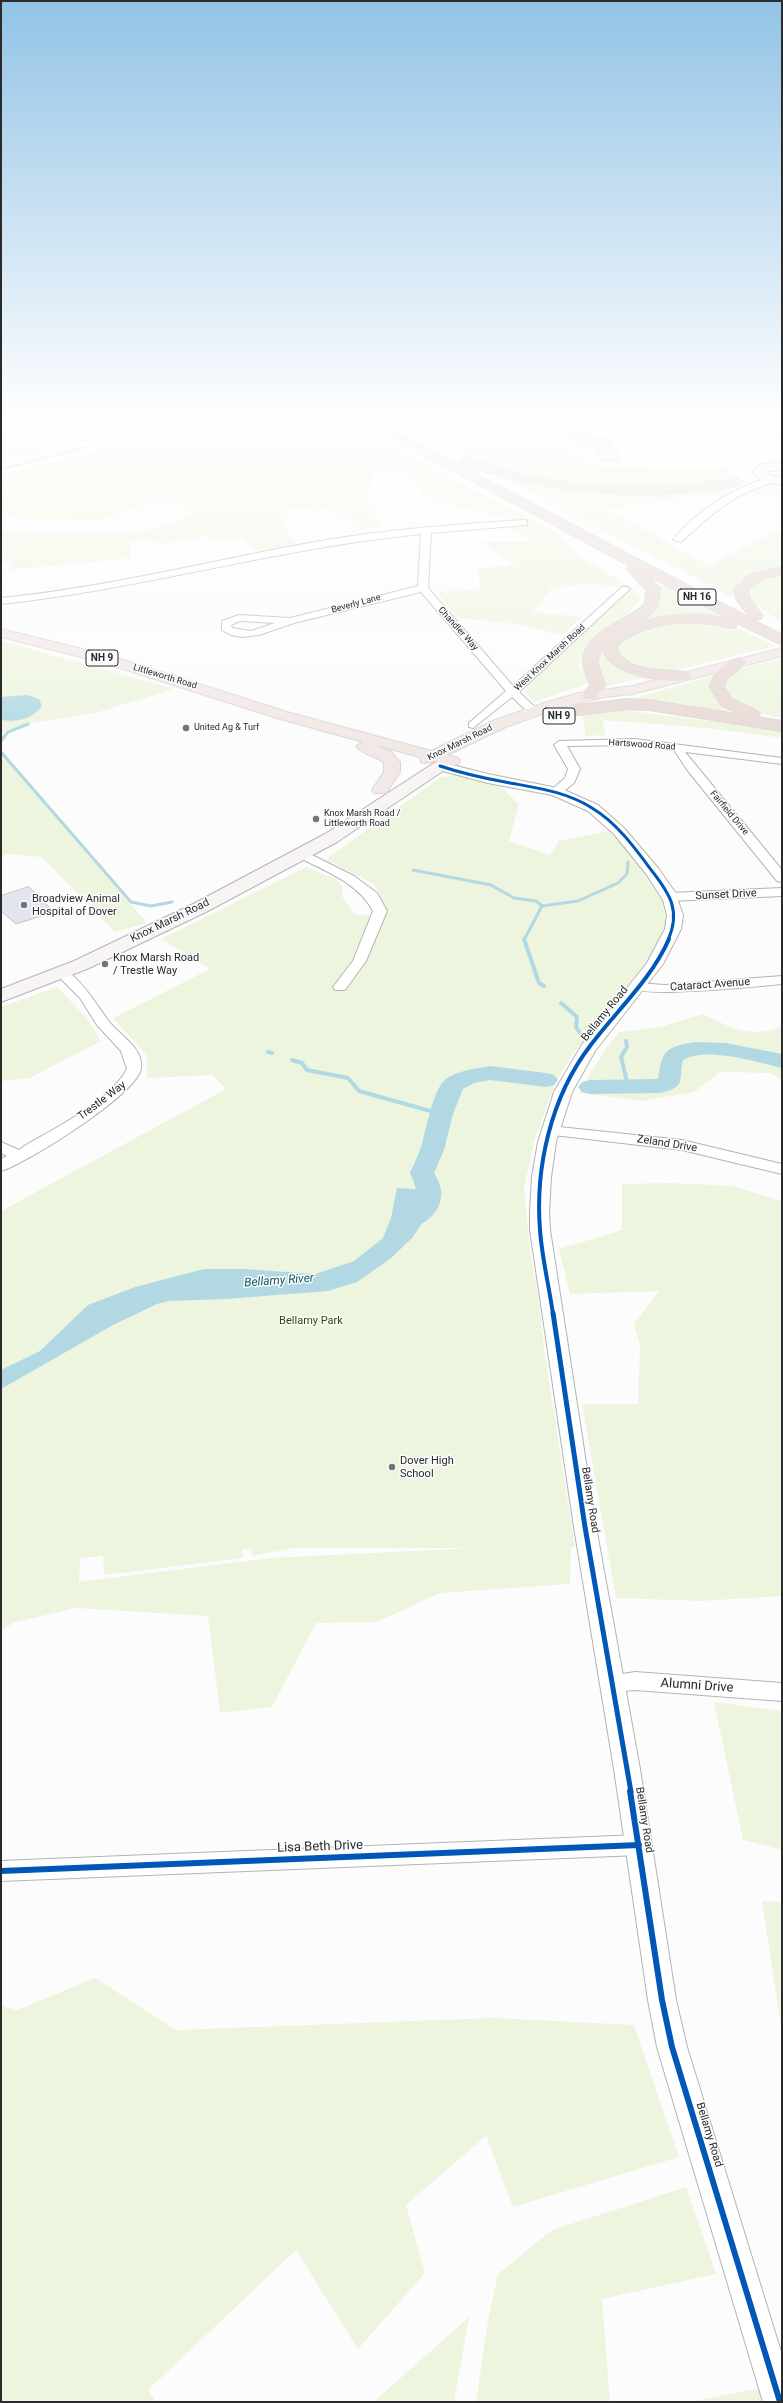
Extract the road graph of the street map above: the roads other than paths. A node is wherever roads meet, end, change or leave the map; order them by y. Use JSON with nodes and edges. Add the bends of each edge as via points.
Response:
{"nodes":[{"id":1,"x":426,"y":530,"type":"joint"},
{"id":2,"x":571,"y":530,"type":"edge"},
{"id":3,"x":592,"y":530,"type":"edge"},
{"id":4,"x":689,"y":530,"type":"edge"},
{"id":5,"x":678,"y":540,"type":"dead end"},
{"id":6,"x":623,"y":558,"type":"junction"},
{"id":7,"x":782,"y":571,"type":"edge"},
{"id":8,"x":423,"y":588,"type":"junction"},
{"id":9,"x":625,"y":588,"type":"dead end"},
{"id":10,"x":1,"y":601,"type":"edge"},
{"id":11,"x":756,"y":616,"type":"junction"},
{"id":12,"x":290,"y":621,"type":"junction"},
{"id":13,"x":1,"y":633,"type":"edge"},
{"id":14,"x":778,"y":635,"type":"edge"},
{"id":15,"x":778,"y":653,"type":"edge"},
{"id":16,"x":740,"y":662,"type":"junction"},
{"id":17,"x":685,"y":676,"type":"junction"},
{"id":18,"x":632,"y":690,"type":"junction"},
{"id":19,"x":513,"y":692,"type":"junction"},
{"id":20,"x":590,"y":696,"type":"junction"},
{"id":21,"x":577,"y":710,"type":"junction"},
{"id":22,"x":534,"y":712,"type":"junction"},
{"id":23,"x":282,"y":715,"type":"junction"},
{"id":24,"x":782,"y":721,"type":"edge"},
{"id":25,"x":782,"y":726,"type":"edge"},
{"id":26,"x":327,"y":727,"type":"junction"},
{"id":27,"x":473,"y":730,"type":"junction"},
{"id":28,"x":380,"y":740,"type":"junction"},
{"id":29,"x":679,"y":747,"type":"junction"},
{"id":30,"x":437,"y":761,"type":"junction"},
{"id":31,"x":782,"y":761,"type":"edge"},
{"id":32,"x":550,"y":789,"type":"junction"},
{"id":33,"x":380,"y":790,"type":"junction"},
{"id":34,"x":307,"y":849,"type":"junction"},
{"id":35,"x":782,"y":878,"type":"edge"},
{"id":36,"x":782,"y":892,"type":"edge"},
{"id":37,"x":669,"y":897,"type":"junction"},
{"id":38,"x":62,"y":973,"type":"junction"},
{"id":39,"x":782,"y":980,"type":"edge"},
{"id":40,"x":340,"y":987,"type":"dead end"},
{"id":41,"x":638,"y":987,"type":"junction"},
{"id":42,"x":1,"y":996,"type":"edge"},
{"id":43,"x":550,"y":1131,"type":"junction"},
{"id":44,"x":1,"y":1147,"type":"edge"},
{"id":45,"x":19,"y":1156,"type":"junction"},
{"id":46,"x":1,"y":1166,"type":"edge"},
{"id":47,"x":782,"y":1168,"type":"edge"},
{"id":48,"x":611,"y":1683,"type":"junction"},
{"id":49,"x":782,"y":1692,"type":"edge"},
{"id":50,"x":639,"y":1845,"type":"junction"},
{"id":51,"x":1,"y":1871,"type":"edge"},
{"id":52,"x":780,"y":2402,"type":"edge"}],
"edges":[{"from":1,"to":8,"type":"street"},
{"from":1,"to":10,"type":"street","via":[[300,548],[72,591]]},
{"from":2,"to":6,"type":"highway","number":"NH 16"},
{"from":3,"to":11,"type":"highway","number":"NH 16"},
{"from":4,"to":5,"type":"street"},
{"from":6,"to":14,"type":"highway","number":"NH 16"},
{"from":6,"to":20,"type":"highway","via":[[649,582],[654,600],[642,616],[608,634],[595,647],[590,662],[598,685]]},
{"from":7,"to":11,"type":"highway","via":[[753,578],[746,582],[741,590],[743,598]]},
{"from":8,"to":12,"type":"street","name":"Beverly Lane"},
{"from":8,"to":19,"type":"street","name":"Chandler Way"},
{"from":9,"to":19,"type":"street","name":"West Knox Marsh Road"},
{"from":11,"to":14,"type":"highway","number":"NH 16"},
{"from":12,"to":12,"type":"street","name":"Beverly Lane","via":[[267,630],[244,634],[232,633],[226,627],[228,622],[239,618]]},
{"from":13,"to":23,"type":"main road","name":"Littleworth Road","number":"NH 9","via":[[134,667]]},
{"from":14,"to":17,"type":"highway","via":[[713,619],[678,617],[641,626],[616,638],[610,647],[610,653],[615,659],[630,668]]},
{"from":15,"to":16,"type":"main road","name":"Knox Marsh Road","number":"NH 9"},
{"from":16,"to":17,"type":"main road","name":"Knox Marsh Road","number":"NH 9"},
{"from":16,"to":24,"type":"highway","via":[[718,679],[717,687],[721,697],[743,711]]},
{"from":17,"to":18,"type":"main road","name":"Knox Marsh Road","number":"NH 9"},
{"from":18,"to":20,"type":"main road","name":"Knox Marsh Road","number":"NH 9"},
{"from":18,"to":21,"type":"main road","name":"Knox Marsh Road","number":"NH 9","via":[[619,698]]},
{"from":19,"to":22,"type":"street","name":"Chandler Way"},
{"from":19,"to":27,"type":"street","name":"West Knox Marsh Road"},
{"from":20,"to":22,"type":"main road","name":"Knox Marsh Road","number":"NH 9"},
{"from":21,"to":25,"type":"highway","via":[[627,704],[649,705]]},
{"from":21,"to":30,"type":"main road","name":"Knox Marsh Road","number":"NH 9"},
{"from":22,"to":27,"type":"main road","name":"Knox Marsh Road","number":"NH 9"},
{"from":23,"to":26,"type":"main road","name":"Littleworth Road","number":"NH 9"},
{"from":23,"to":33,"type":"main road","via":[[377,751],[389,758],[392,762],[392,772]]},
{"from":26,"to":28,"type":"main road","name":"Littleworth Road","number":"NH 9"},
{"from":26,"to":30,"type":"main road","name":"Littleworth Road","number":"NH 9"},
{"from":27,"to":28,"type":"main road","number":"NH 9","via":[[425,742]]},
{"from":27,"to":30,"type":"main road","name":"Knox Marsh Road"},
{"from":28,"to":30,"type":"main road","name":"Littleworth Road","number":"NH 9"},
{"from":29,"to":31,"type":"street","name":"Hartswood Road"},
{"from":29,"to":32,"type":"street","name":"Hartswood Road","via":[[620,742],[563,743],[560,745],[574,769],[570,780]]},
{"from":29,"to":35,"type":"street","name":"Fairfield Drive","via":[[680,754]]},
{"from":30,"to":32,"type":"street","name":"Bellamy Road","via":[[499,781]]},
{"from":30,"to":33,"type":"main road","name":"Knox Marsh Road"},
{"from":30,"to":34,"type":"main road","name":"Knox Marsh Road","via":[[347,828]]},
{"from":32,"to":37,"type":"street","name":"Bellamy Road","via":[[584,803],[614,823]]},
{"from":33,"to":34,"type":"main road","name":"Knox Marsh Road","via":[[326,829]]},
{"from":34,"to":38,"type":"main road","name":"Knox Marsh Road","via":[[198,908]]},
{"from":34,"to":40,"type":"street","via":[[372,896],[380,911],[368,944],[350,977]]},
{"from":36,"to":37,"type":"street","name":"Sunset Drive"},
{"from":37,"to":41,"type":"street","name":"Bellamy Road","via":[[674,909],[674,926],[663,950]]},
{"from":38,"to":42,"type":"main road","name":"Knox Marsh Road"},
{"from":38,"to":45,"type":"street","name":"Trestle Way","via":[[83,992],[102,1022],[128,1050],[132,1058],[133,1072],[126,1084],[117,1092]]},
{"from":39,"to":41,"type":"street","name":"Cataract Avenue","via":[[664,989]]},
{"from":41,"to":43,"type":"street","name":"Bellamy Road","via":[[588,1048],[571,1077],[556,1110]]},
{"from":43,"to":47,"type":"street","name":"Zeland Drive","via":[[682,1145]]},
{"from":43,"to":48,"type":"street","name":"Bellamy Road","via":[[543,1170],[540,1230]]},
{"from":44,"to":45,"type":"street"},
{"from":45,"to":46,"type":"street","name":"Trestle Way"},
{"from":48,"to":49,"type":"street","name":"Alumni Drive","via":[[635,1681]]},
{"from":48,"to":50,"type":"street","name":"Bellamy Road"},
{"from":50,"to":51,"type":"street","name":"Lisa Beth Drive"},
{"from":50,"to":52,"type":"street","name":"Bellamy Road","via":[[662,2000],[672,2047]]}]}
